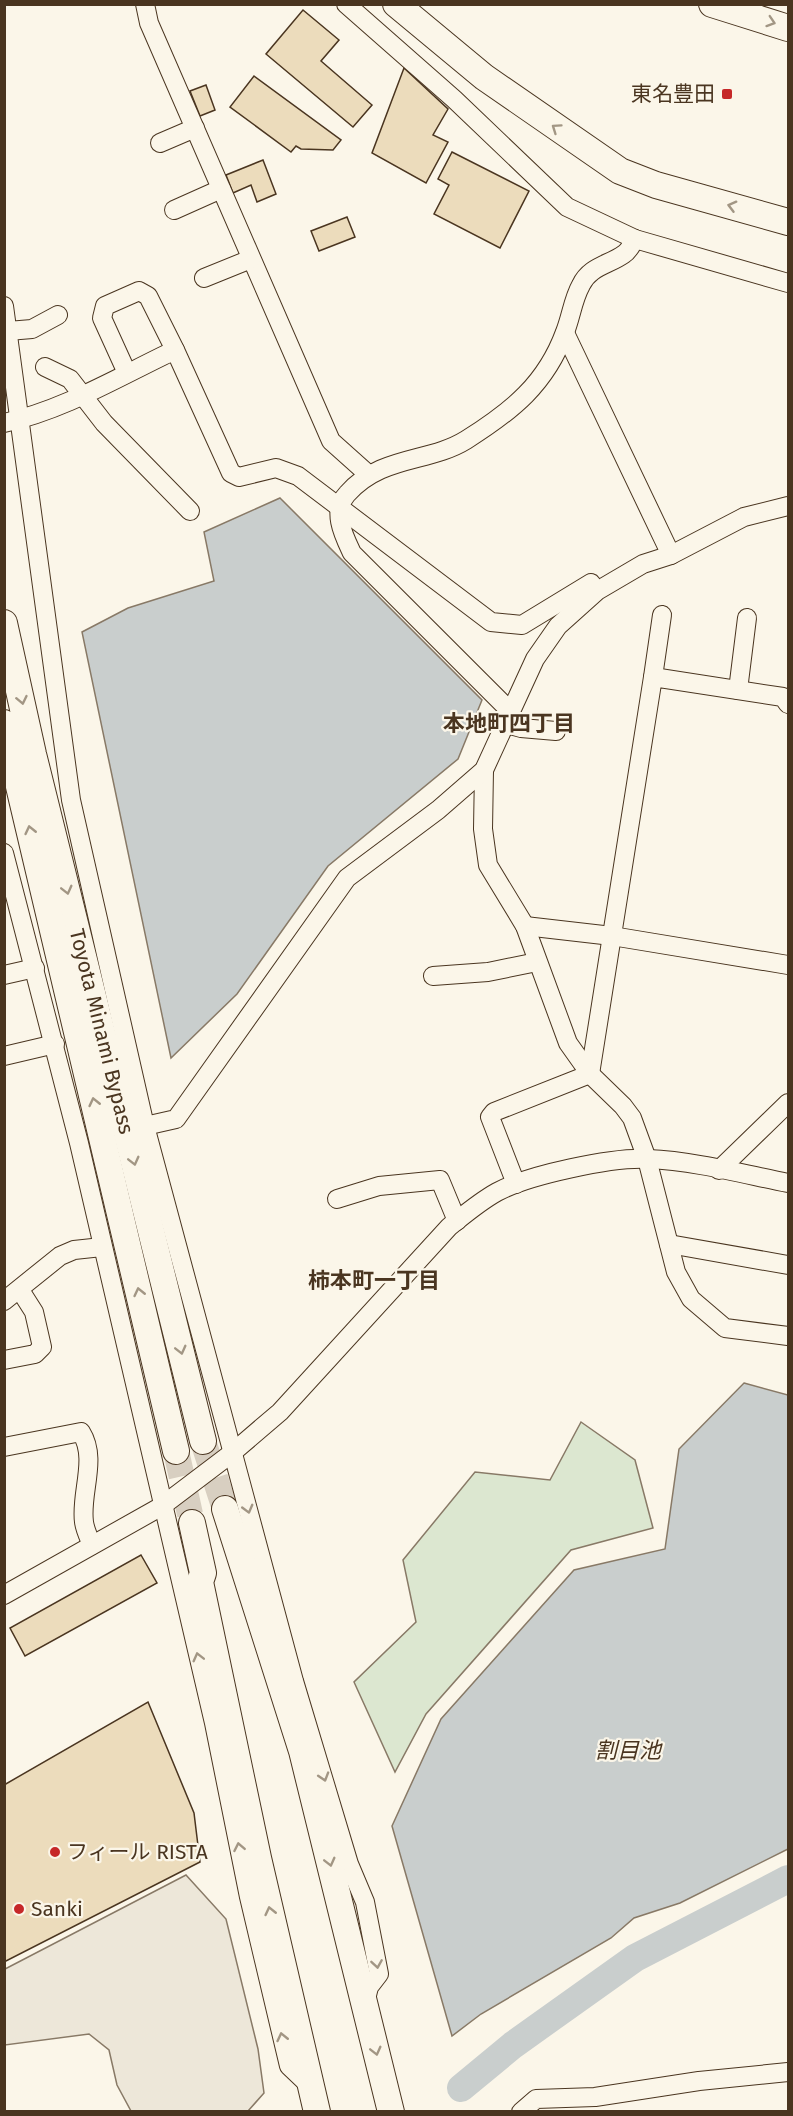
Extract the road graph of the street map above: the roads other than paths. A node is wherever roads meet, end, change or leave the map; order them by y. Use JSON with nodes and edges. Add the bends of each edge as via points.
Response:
{"nodes":[{"id":1,"x":145,"y":4,"type":"edge"},
{"id":2,"x":346,"y":4,"type":"edge"},
{"id":3,"x":712,"y":4,"type":"edge"},
{"id":4,"x":400,"y":7,"type":"edge"},
{"id":5,"x":789,"y":28,"type":"edge"},
{"id":6,"x":195,"y":128,"type":"junction"},
{"id":7,"x":160,"y":143,"type":"dead end"},
{"id":8,"x":221,"y":189,"type":"junction"},
{"id":9,"x":174,"y":210,"type":"dead end"},
{"id":10,"x":789,"y":222,"type":"edge"},
{"id":11,"x":635,"y":239,"type":"junction"},
{"id":12,"x":251,"y":258,"type":"junction"},
{"id":13,"x":204,"y":278,"type":"dead end"},
{"id":14,"x":789,"y":283,"type":"edge"},
{"id":15,"x":4,"y":306,"type":"edge"},
{"id":16,"x":58,"y":315,"type":"dead end"},
{"id":17,"x":8,"y":331,"type":"junction"},
{"id":18,"x":565,"y":333,"type":"junction"},
{"id":19,"x":175,"y":350,"type":"junction"},
{"id":20,"x":45,"y":367,"type":"dead end"},
{"id":21,"x":127,"y":373,"type":"junction"},
{"id":22,"x":81,"y":395,"type":"junction"},
{"id":23,"x":12,"y":421,"type":"edge"},
{"id":24,"x":369,"y":475,"type":"junction"},
{"id":25,"x":340,"y":506,"type":"junction"},
{"id":26,"x":789,"y":506,"type":"edge"},
{"id":27,"x":190,"y":511,"type":"dead end"},
{"id":28,"x":670,"y":555,"type":"junction"},
{"id":29,"x":627,"y":572,"type":"junction"},
{"id":30,"x":662,"y":615,"type":"dead end"},
{"id":31,"x":747,"y":618,"type":"dead end"},
{"id":32,"x":4,"y":623,"type":"edge"},
{"id":33,"x":653,"y":677,"type":"junction"},
{"id":34,"x":738,"y":690,"type":"junction"},
{"id":35,"x":789,"y":704,"type":"edge"},
{"id":36,"x":509,"y":718,"type":"junction"},
{"id":37,"x":4,"y":723,"type":"edge"},
{"id":38,"x":556,"y":731,"type":"dead end"},
{"id":39,"x":484,"y":770,"type":"junction"},
{"id":40,"x":4,"y":853,"type":"edge"},
{"id":41,"x":12,"y":912,"type":"edge"},
{"id":42,"x":525,"y":926,"type":"junction"},
{"id":43,"x":612,"y":936,"type":"junction"},
{"id":44,"x":537,"y":962,"type":"junction"},
{"id":45,"x":789,"y":965,"type":"edge"},
{"id":46,"x":35,"y":968,"type":"junction"},
{"id":47,"x":4,"y":975,"type":"edge"},
{"id":48,"x":433,"y":976,"type":"dead end"},
{"id":49,"x":55,"y":1044,"type":"junction"},
{"id":50,"x":4,"y":1056,"type":"edge"},
{"id":51,"x":590,"y":1074,"type":"junction"},
{"id":52,"x":789,"y":1102,"type":"edge"},
{"id":53,"x":145,"y":1126,"type":"junction"},
{"id":54,"x":647,"y":1159,"type":"junction"},
{"id":55,"x":719,"y":1170,"type":"junction"},
{"id":56,"x":789,"y":1183,"type":"edge"},
{"id":57,"x":516,"y":1184,"type":"junction"},
{"id":58,"x":337,"y":1199,"type":"dead end"},
{"id":59,"x":457,"y":1221,"type":"junction"},
{"id":60,"x":669,"y":1244,"type":"junction"},
{"id":61,"x":102,"y":1247,"type":"junction"},
{"id":62,"x":789,"y":1265,"type":"edge"},
{"id":63,"x":20,"y":1290,"type":"junction"},
{"id":64,"x":4,"y":1301,"type":"edge"},
{"id":65,"x":789,"y":1336,"type":"edge"},
{"id":66,"x":4,"y":1360,"type":"edge"},
{"id":67,"x":203,"y":1441,"type":"tunnel mouth"},
{"id":68,"x":4,"y":1448,"type":"edge"},
{"id":69,"x":176,"y":1451,"type":"tunnel mouth"},
{"id":70,"x":232,"y":1453,"type":"junction"},
{"id":71,"x":162,"y":1506,"type":"junction"},
{"id":72,"x":227,"y":1517,"type":"tunnel mouth"},
{"id":73,"x":192,"y":1523,"type":"tunnel mouth"},
{"id":74,"x":92,"y":1545,"type":"junction"},
{"id":75,"x":4,"y":1595,"type":"edge"},
{"id":76,"x":365,"y":2003,"type":"junction"},
{"id":77,"x":789,"y":2072,"type":"edge"},
{"id":78,"x":310,"y":2086,"type":"junction"},
{"id":79,"x":605,"y":2104,"type":"edge"},
{"id":80,"x":317,"y":2112,"type":"edge"},
{"id":81,"x":391,"y":2112,"type":"edge"},
{"id":82,"x":521,"y":2112,"type":"edge"}],
"edges":[{"from":1,"to":6,"type":"street","via":[[148,23]]},
{"from":2,"to":11,"type":"street","via":[[454,99],[567,207]]},
{"from":3,"to":5,"type":"highway","one_way":true},
{"from":10,"to":4,"type":"highway","one_way":true,"via":[[656,185],[620,171],[484,77]]},
{"from":6,"to":7,"type":"street"},
{"from":6,"to":8,"type":"street"},
{"from":8,"to":9,"type":"street"},
{"from":8,"to":12,"type":"street"},
{"from":11,"to":14,"type":"street"},
{"from":11,"to":18,"type":"street","via":[[626,253],[595,268],[581,284]]},
{"from":12,"to":13,"type":"street"},
{"from":12,"to":24,"type":"street","via":[[331,441]]},
{"from":15,"to":17,"type":"street"},
{"from":16,"to":17,"type":"street","via":[[32,329]]},
{"from":17,"to":23,"type":"street"},
{"from":18,"to":24,"type":"street","via":[[547,372],[511,409],[455,446],[399,461]]},
{"from":18,"to":28,"type":"street"},
{"from":19,"to":21,"type":"street"},
{"from":19,"to":21,"type":"street","via":[[148,296],[139,291],[105,306],[102,318]]},
{"from":19,"to":25,"type":"street","via":[[231,473],[239,477],[276,468],[298,476]]},
{"from":20,"to":22,"type":"street","via":[[70,379]]},
{"from":21,"to":22,"type":"street"},
{"from":22,"to":23,"type":"street"},
{"from":22,"to":27,"type":"street"},
{"from":23,"to":53,"type":"street","via":[[71,800]]},
{"from":24,"to":25,"type":"street","via":[[346,494]]},
{"from":25,"to":29,"type":"street","via":[[481,615],[499,624],[522,625],[612,571]]},
{"from":25,"to":36,"type":"street","via":[[339,519],[352,554]]},
{"from":26,"to":28,"type":"street","via":[[744,517]]},
{"from":28,"to":29,"type":"street"},
{"from":29,"to":36,"type":"street","via":[[597,591],[558,626],[535,659]]},
{"from":30,"to":33,"type":"street"},
{"from":31,"to":34,"type":"street"},
{"from":32,"to":67,"type":"highway","name":"Toyota Minami Bypass","one_way":true},
{"from":33,"to":34,"type":"street"},
{"from":33,"to":43,"type":"street"},
{"from":34,"to":35,"type":"street","via":[[783,697]]},
{"from":36,"to":38,"type":"street","via":[[521,728]]},
{"from":36,"to":39,"type":"street"},
{"from":69,"to":37,"type":"highway","name":"Toyota Minami Bypass","one_way":true},
{"from":39,"to":42,"type":"street","via":[[483,829],[488,865]]},
{"from":39,"to":53,"type":"street","via":[[347,879],[176,1119]]},
{"from":40,"to":41,"type":"street"},
{"from":41,"to":46,"type":"street"},
{"from":42,"to":43,"type":"street"},
{"from":42,"to":44,"type":"street"},
{"from":43,"to":45,"type":"street"},
{"from":43,"to":51,"type":"street"},
{"from":44,"to":48,"type":"street","via":[[488,972]]},
{"from":44,"to":51,"type":"street","via":[[568,1043]]},
{"from":46,"to":47,"type":"street"},
{"from":46,"to":49,"type":"street"},
{"from":49,"to":50,"type":"street"},
{"from":49,"to":61,"type":"street"},
{"from":51,"to":54,"type":"street","via":[[623,1106]]},
{"from":51,"to":57,"type":"street","via":[[494,1112],[490,1118]]},
{"from":52,"to":55,"type":"street"},
{"from":53,"to":70,"type":"street"},
{"from":54,"to":55,"type":"street"},
{"from":54,"to":57,"type":"street","via":[[589,1166]]},
{"from":54,"to":60,"type":"street"},
{"from":55,"to":56,"type":"street"},
{"from":57,"to":59,"type":"street","via":[[475,1206]]},
{"from":58,"to":59,"type":"street","via":[[378,1186],[440,1180]]},
{"from":59,"to":70,"type":"street","via":[[280,1412]]},
{"from":60,"to":62,"type":"street"},
{"from":60,"to":65,"type":"street","via":[[676,1272],[708,1316],[725,1328]]},
{"from":61,"to":63,"type":"street","via":[[60,1256]]},
{"from":61,"to":71,"type":"street"},
{"from":63,"to":64,"type":"street"},
{"from":63,"to":66,"type":"street","via":[[34,1311],[42,1347],[35,1354]]},
{"from":68,"to":74,"type":"street","via":[[81,1432],[86,1439],[88,1463],[84,1521]]},
{"from":70,"to":71,"type":"street"},
{"from":70,"to":76,"type":"street","one_way":true,"via":[[294,1681],[349,1864],[365,1902],[379,1974],[369,1987]]},
{"from":71,"to":74,"type":"street"},
{"from":78,"to":71,"type":"street","one_way":true,"via":[[289,2066]]},
{"from":72,"to":76,"type":"highway","one_way":true,"via":[[302,1752]]},
{"from":78,"to":73,"type":"highway","one_way":true,"via":[[200,1582],[203,1574]]},
{"from":74,"to":75,"type":"street"},
{"from":76,"to":81,"type":"highway","one_way":true},
{"from":77,"to":79,"type":"street","via":[[699,2081]]},
{"from":78,"to":80,"type":"highway"},
{"from":79,"to":82,"type":"street","via":[[536,2099]]}]}
